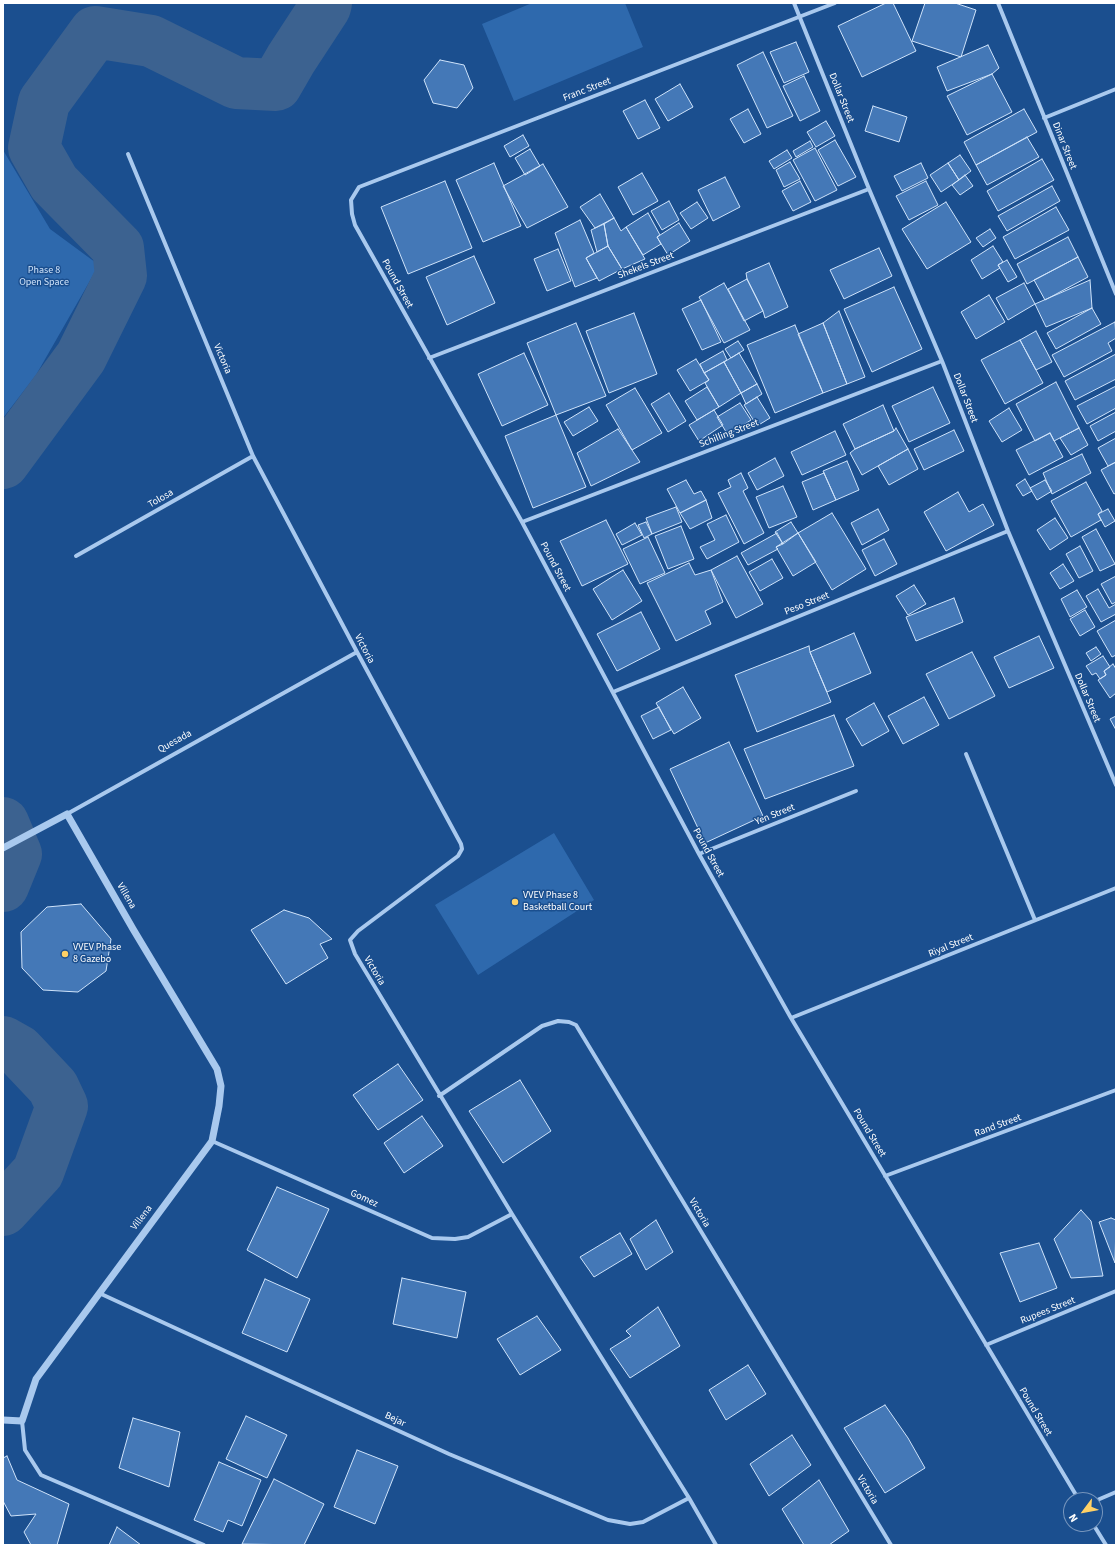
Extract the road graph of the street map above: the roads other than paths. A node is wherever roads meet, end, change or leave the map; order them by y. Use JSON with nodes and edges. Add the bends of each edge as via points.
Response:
{"nodes":[{"id":1,"x":794,"y":3,"type":"edge"},
{"id":2,"x":835,"y":3,"type":"edge"},
{"id":3,"x":998,"y":3,"type":"edge"},
{"id":4,"x":799,"y":16,"type":"junction"},
{"id":5,"x":1116,"y":89,"type":"edge"},
{"id":6,"x":1044,"y":118,"type":"junction"},
{"id":7,"x":128,"y":154,"type":"dead end"},
{"id":8,"x":869,"y":189,"type":"junction"},
{"id":9,"x":351,"y":200,"type":"joint"},
{"id":10,"x":1116,"y":294,"type":"edge"},
{"id":11,"x":428,"y":358,"type":"junction"},
{"id":12,"x":942,"y":361,"type":"junction"},
{"id":13,"x":253,"y":456,"type":"junction"},
{"id":14,"x":522,"y":522,"type":"junction"},
{"id":15,"x":1008,"y":531,"type":"junction"},
{"id":16,"x":76,"y":556,"type":"dead end"},
{"id":17,"x":357,"y":652,"type":"junction"},
{"id":18,"x":613,"y":692,"type":"junction"},
{"id":19,"x":966,"y":754,"type":"dead end"},
{"id":20,"x":1116,"y":785,"type":"edge"},
{"id":21,"x":856,"y":791,"type":"dead end"},
{"id":22,"x":67,"y":814,"type":"junction"},
{"id":23,"x":3,"y":848,"type":"edge"},
{"id":24,"x":699,"y":854,"type":"junction"},
{"id":25,"x":1116,"y":888,"type":"edge"},
{"id":26,"x":1035,"y":920,"type":"junction"},
{"id":27,"x":791,"y":1018,"type":"junction"},
{"id":28,"x":1116,"y":1090,"type":"edge"},
{"id":29,"x":440,"y":1096,"type":"junction"},
{"id":30,"x":212,"y":1140,"type":"junction"},
{"id":31,"x":885,"y":1176,"type":"junction"},
{"id":32,"x":512,"y":1214,"type":"junction"},
{"id":33,"x":1116,"y":1292,"type":"edge"},
{"id":34,"x":99,"y":1293,"type":"junction"},
{"id":35,"x":986,"y":1345,"type":"junction"},
{"id":36,"x":3,"y":1420,"type":"edge"},
{"id":37,"x":22,"y":1421,"type":"junction"},
{"id":38,"x":1073,"y":1492,"type":"edge"},
{"id":39,"x":1116,"y":1492,"type":"edge"},
{"id":40,"x":689,"y":1498,"type":"junction"},
{"id":41,"x":1103,"y":1498,"type":"edge"},
{"id":42,"x":1098,"y":1532,"type":"edge"},
{"id":43,"x":204,"y":1545,"type":"edge"},
{"id":44,"x":716,"y":1545,"type":"edge"},
{"id":45,"x":891,"y":1545,"type":"edge"},
{"id":46,"x":1106,"y":1545,"type":"edge"}],
"edges":[{"from":1,"to":4,"type":"street","name":"Dollar Street"},
{"from":2,"to":4,"type":"street","name":"Franc Street"},
{"from":3,"to":6,"type":"street","name":"Dinar Street"},
{"from":4,"to":8,"type":"street","name":"Dollar Street"},
{"from":4,"to":9,"type":"street","name":"Franc Street","via":[[359,187]]},
{"from":5,"to":6,"type":"street"},
{"from":6,"to":10,"type":"street","name":"Dinar Street"},
{"from":7,"to":13,"type":"street","name":"Victoria"},
{"from":8,"to":11,"type":"street","name":"Shekels Street"},
{"from":8,"to":12,"type":"street","name":"Dollar Street"},
{"from":9,"to":11,"type":"street","name":"Pound Street","via":[[355,225]]},
{"from":11,"to":14,"type":"street","name":"Pound Street"},
{"from":12,"to":14,"type":"street","name":"Schilling Street"},
{"from":12,"to":15,"type":"street","name":"Dollar Street"},
{"from":13,"to":16,"type":"street","name":"Tolosa"},
{"from":13,"to":17,"type":"street","name":"Victoria"},
{"from":14,"to":18,"type":"street","name":"Pound Street"},
{"from":15,"to":18,"type":"street","name":"Peso Street"},
{"from":15,"to":20,"type":"street","name":"Dollar Street"},
{"from":17,"to":22,"type":"street","name":"Quesada"},
{"from":17,"to":29,"type":"street","name":"Victoria","via":[[459,838],[462,849],[458,856],[358,931],[350,940],[355,954]]},
{"from":18,"to":24,"type":"street","name":"Pound Street"},
{"from":19,"to":26,"type":"street"},
{"from":21,"to":24,"type":"street","name":"Yen Street"},
{"from":22,"to":23,"type":"street","name":"Quesada"},
{"from":22,"to":30,"type":"street","name":"Villena","via":[[217,1069],[221,1086]]},
{"from":24,"to":27,"type":"street","name":"Pound Street"},
{"from":25,"to":26,"type":"street","name":"Riyal Street"},
{"from":26,"to":27,"type":"street","name":"Riyal Street"},
{"from":27,"to":31,"type":"street","name":"Pound Street"},
{"from":28,"to":31,"type":"street","name":"Rand Street"},
{"from":29,"to":32,"type":"street","name":"Victoria"},
{"from":29,"to":45,"type":"street","name":"Victoria","via":[[542,1026],[558,1021],[576,1025]]},
{"from":30,"to":32,"type":"street","name":"Gomez","via":[[432,1238],[468,1237]]},
{"from":30,"to":34,"type":"street","name":"Villena"},
{"from":31,"to":35,"type":"street","name":"Pound Street"},
{"from":32,"to":40,"type":"street","name":"Victoria"},
{"from":33,"to":35,"type":"street","name":"Rupees Street"},
{"from":34,"to":37,"type":"street","name":"Villena","via":[[36,1379]]},
{"from":34,"to":40,"type":"street","name":"Bejar","via":[[449,1454],[608,1520],[630,1524],[643,1522]]},
{"from":35,"to":38,"type":"street","name":"Pound Street"},
{"from":36,"to":37,"type":"street"},
{"from":37,"to":43,"type":"street","name":"Villena","via":[[25,1450],[41,1475]]},
{"from":39,"to":41,"type":"street"},
{"from":40,"to":44,"type":"street","name":"Victoria"},
{"from":42,"to":46,"type":"street"}]}
